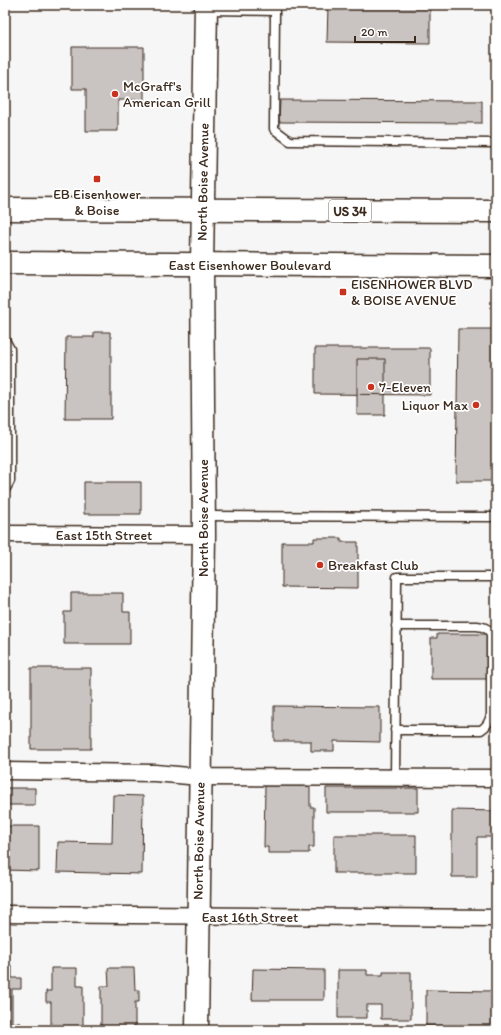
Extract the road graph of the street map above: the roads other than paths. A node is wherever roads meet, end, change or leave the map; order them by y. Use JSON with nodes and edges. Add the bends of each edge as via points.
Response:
{"nodes":[{"id":1,"x":206,"y":8,"type":"edge"},
{"id":2,"x":496,"y":143,"type":"edge"},
{"id":3,"x":5,"y":209,"type":"edge"},
{"id":4,"x":204,"y":211,"type":"junction"},
{"id":5,"x":496,"y":211,"type":"edge"},
{"id":6,"x":5,"y":263,"type":"edge"},
{"id":7,"x":202,"y":264,"type":"junction"},
{"id":8,"x":496,"y":266,"type":"edge"},
{"id":9,"x":5,"y":340,"type":"edge"},
{"id":10,"x":5,"y":490,"type":"edge"},
{"id":11,"x":496,"y":517,"type":"edge"},
{"id":12,"x":203,"y":526,"type":"junction"},
{"id":13,"x":5,"y":534,"type":"edge"},
{"id":14,"x":496,"y":577,"type":"edge"},
{"id":15,"x":396,"y":626,"type":"junction"},
{"id":16,"x":395,"y":730,"type":"junction"},
{"id":17,"x":5,"y":772,"type":"edge"},
{"id":18,"x":200,"y":777,"type":"junction"},
{"id":19,"x":395,"y":777,"type":"junction"},
{"id":20,"x":496,"y":778,"type":"edge"},
{"id":21,"x":5,"y":914,"type":"edge"},
{"id":22,"x":198,"y":916,"type":"junction"},
{"id":23,"x":496,"y":918,"type":"edge"},
{"id":24,"x":197,"y":1030,"type":"edge"}],
"edges":[{"from":1,"to":2,"type":"lane","via":[[274,11],[274,129],[290,141]]},
{"from":1,"to":4,"type":"main road","name":"North Boise Avenue"},
{"from":3,"to":4,"type":"main road","number":"US 34"},
{"from":4,"to":5,"type":"main road","number":"US 34"},
{"from":4,"to":7,"type":"main road","name":"North Boise Avenue"},
{"from":6,"to":7,"type":"main road","name":"East Eisenhower Boulevard"},
{"from":7,"to":8,"type":"main road","name":"East Eisenhower Boulevard"},
{"from":7,"to":12,"type":"main road","name":"North Boise Avenue"},
{"from":9,"to":10,"type":"lane","via":[[10,349],[10,482]]},
{"from":11,"to":12,"type":"lane"},
{"from":12,"to":13,"type":"street","name":"East 15th Street"},
{"from":12,"to":18,"type":"main road","name":"North Boise Avenue"},
{"from":14,"to":15,"type":"lane","via":[[397,577]]},
{"from":15,"to":16,"type":"lane"},
{"from":15,"to":16,"type":"lane","via":[[476,626],[488,629],[491,634],[491,715],[490,722],[481,730]]},
{"from":16,"to":19,"type":"lane"},
{"from":17,"to":18,"type":"street","via":[[156,773]]},
{"from":18,"to":19,"type":"street"},
{"from":18,"to":22,"type":"main road","name":"North Boise Avenue"},
{"from":19,"to":20,"type":"street"},
{"from":21,"to":22,"type":"street","name":"East 16th Street"},
{"from":22,"to":23,"type":"street","name":"East 16th Street"},
{"from":22,"to":24,"type":"main road","name":"North Boise Avenue"}]}
